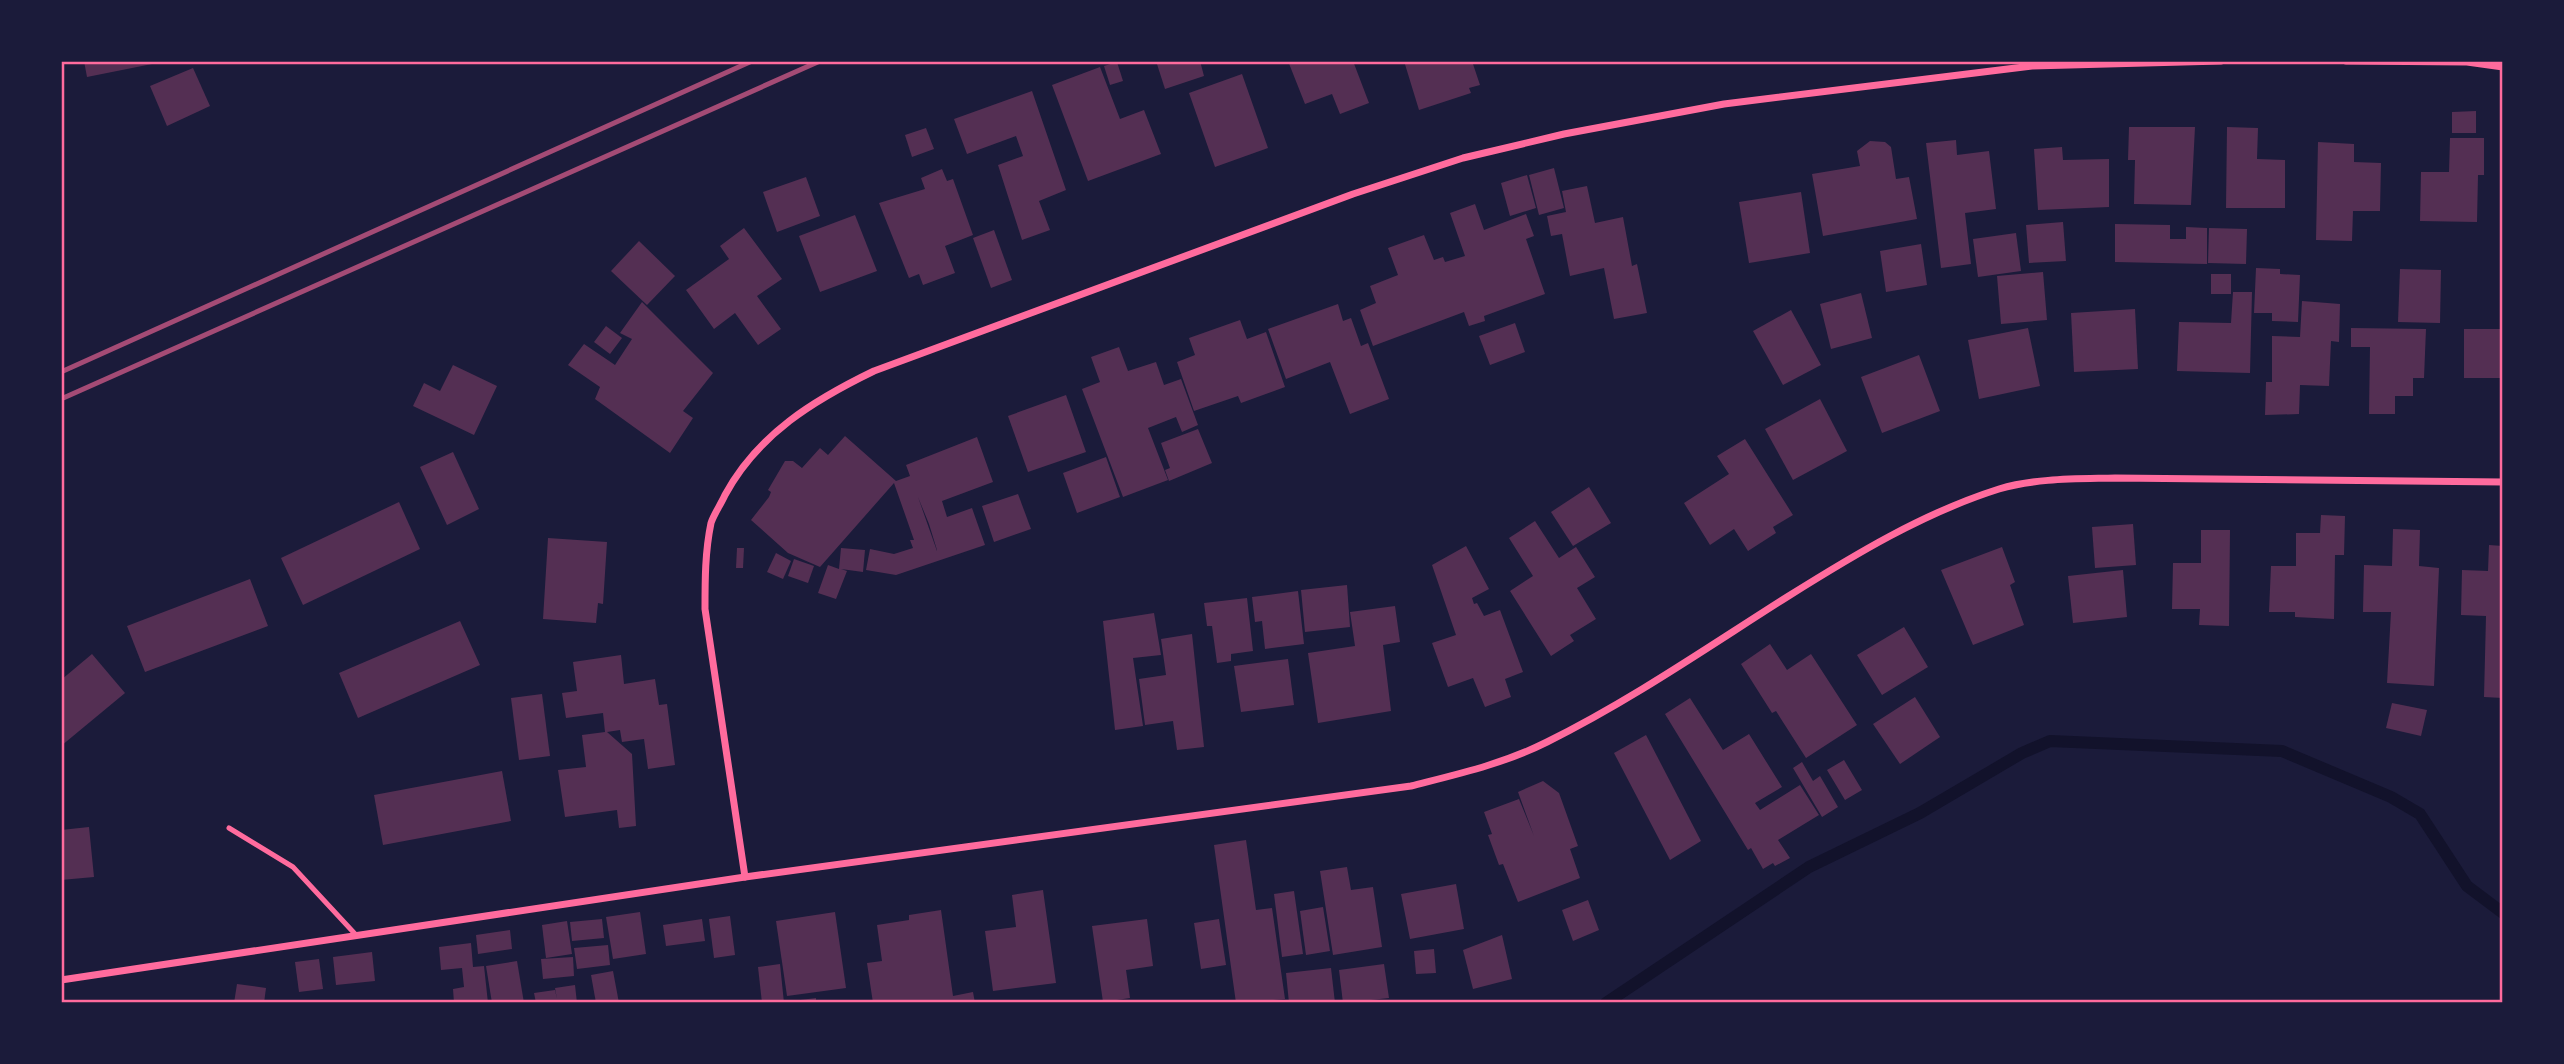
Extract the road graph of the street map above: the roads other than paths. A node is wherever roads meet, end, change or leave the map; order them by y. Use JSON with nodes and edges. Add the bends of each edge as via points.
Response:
{"nodes":[{"id":1,"x":2221,"y":61,"type":"edge"},
{"id":2,"x":2346,"y":61,"type":"edge"},
{"id":3,"x":2503,"y":67,"type":"edge"},
{"id":4,"x":2503,"y":482,"type":"edge"},
{"id":5,"x":229,"y":828,"type":"dead end"},
{"id":6,"x":745,"y":877,"type":"junction"},
{"id":7,"x":356,"y":935,"type":"junction"},
{"id":8,"x":61,"y":980,"type":"edge"}],
"edges":[{"from":1,"to":6,"type":"street","via":[[2032,66],[1724,104],[1463,158],[886,366],[827,394],[781,425],[738,471],[712,520],[705,608]]},
{"from":2,"to":3,"type":"street","via":[[2467,62]]},
{"from":4,"to":6,"type":"street","via":[[2115,478],[2064,479],[2001,489],[1931,515],[1860,551],[1604,712],[1493,766],[1411,786]]},
{"from":5,"to":7,"type":"lane","via":[[293,867]]},
{"from":6,"to":7,"type":"street"},
{"from":7,"to":8,"type":"street"}]}
